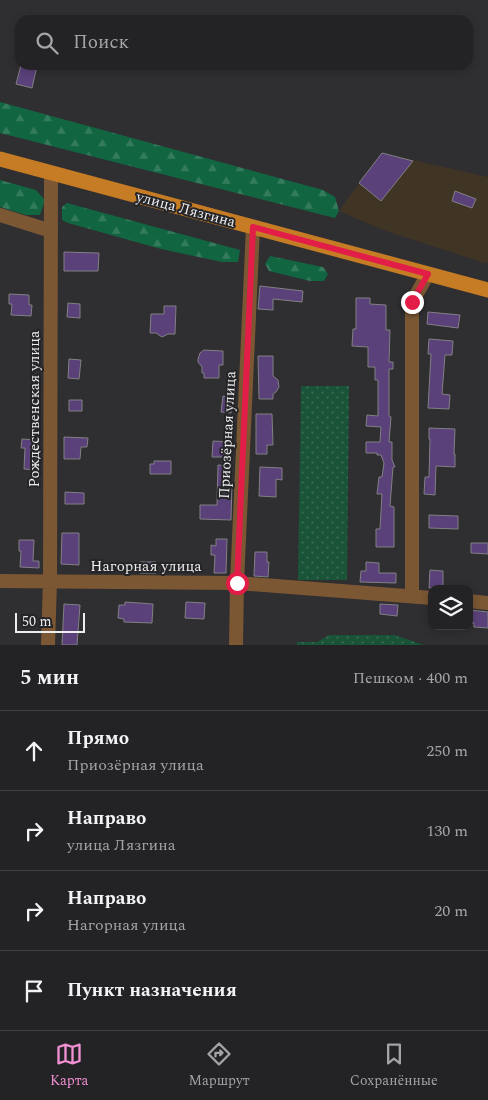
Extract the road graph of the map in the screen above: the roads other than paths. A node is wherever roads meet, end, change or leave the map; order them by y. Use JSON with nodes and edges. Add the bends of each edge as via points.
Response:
{"nodes":[{"id":1,"x":0,"y":159,"type":"edge"},
{"id":2,"x":51,"y":173,"type":"junction"},
{"id":3,"x":0,"y":215,"type":"edge"},
{"id":4,"x":253,"y":227,"type":"junction"},
{"id":5,"x":51,"y":231,"type":"junction"},
{"id":6,"x":428,"y":274,"type":"junction"},
{"id":7,"x":488,"y":290,"type":"edge"},
{"id":8,"x":0,"y":581,"type":"edge"},
{"id":9,"x":50,"y":582,"type":"junction"},
{"id":10,"x":237,"y":583,"type":"junction"},
{"id":11,"x":412,"y":596,"type":"junction"},
{"id":12,"x":428,"y":598,"type":"edge"},
{"id":13,"x":473,"y":602,"type":"edge"},
{"id":14,"x":488,"y":603,"type":"edge"},
{"id":15,"x":48,"y":645,"type":"edge"},
{"id":16,"x":236,"y":645,"type":"edge"}],
"edges":[{"from":1,"to":2,"type":"main road","name":"улица Лязгина"},
{"from":2,"to":4,"type":"main road","name":"улица Лязгина"},
{"from":2,"to":5,"type":"street","name":"Рождественская улица"},
{"from":3,"to":5,"type":"street"},
{"from":4,"to":6,"type":"main road","name":"улица Лязгина"},
{"from":4,"to":10,"type":"street","name":"Приозёрная улица"},
{"from":5,"to":9,"type":"street","name":"Рождественская улица"},
{"from":6,"to":7,"type":"main road","name":"улица Лязгина"},
{"from":6,"to":11,"type":"street","via":[[412,302]]},
{"from":8,"to":9,"type":"street","name":"Нагорная улица"},
{"from":9,"to":10,"type":"street","name":"Нагорная улица"},
{"from":9,"to":15,"type":"street","name":"Рождественская улица"},
{"from":10,"to":11,"type":"street","name":"Нагорная улица"},
{"from":10,"to":16,"type":"street","name":"Приозёрная улица"},
{"from":11,"to":12,"type":"street","name":"Нагорная улица"},
{"from":13,"to":14,"type":"street"}]}
